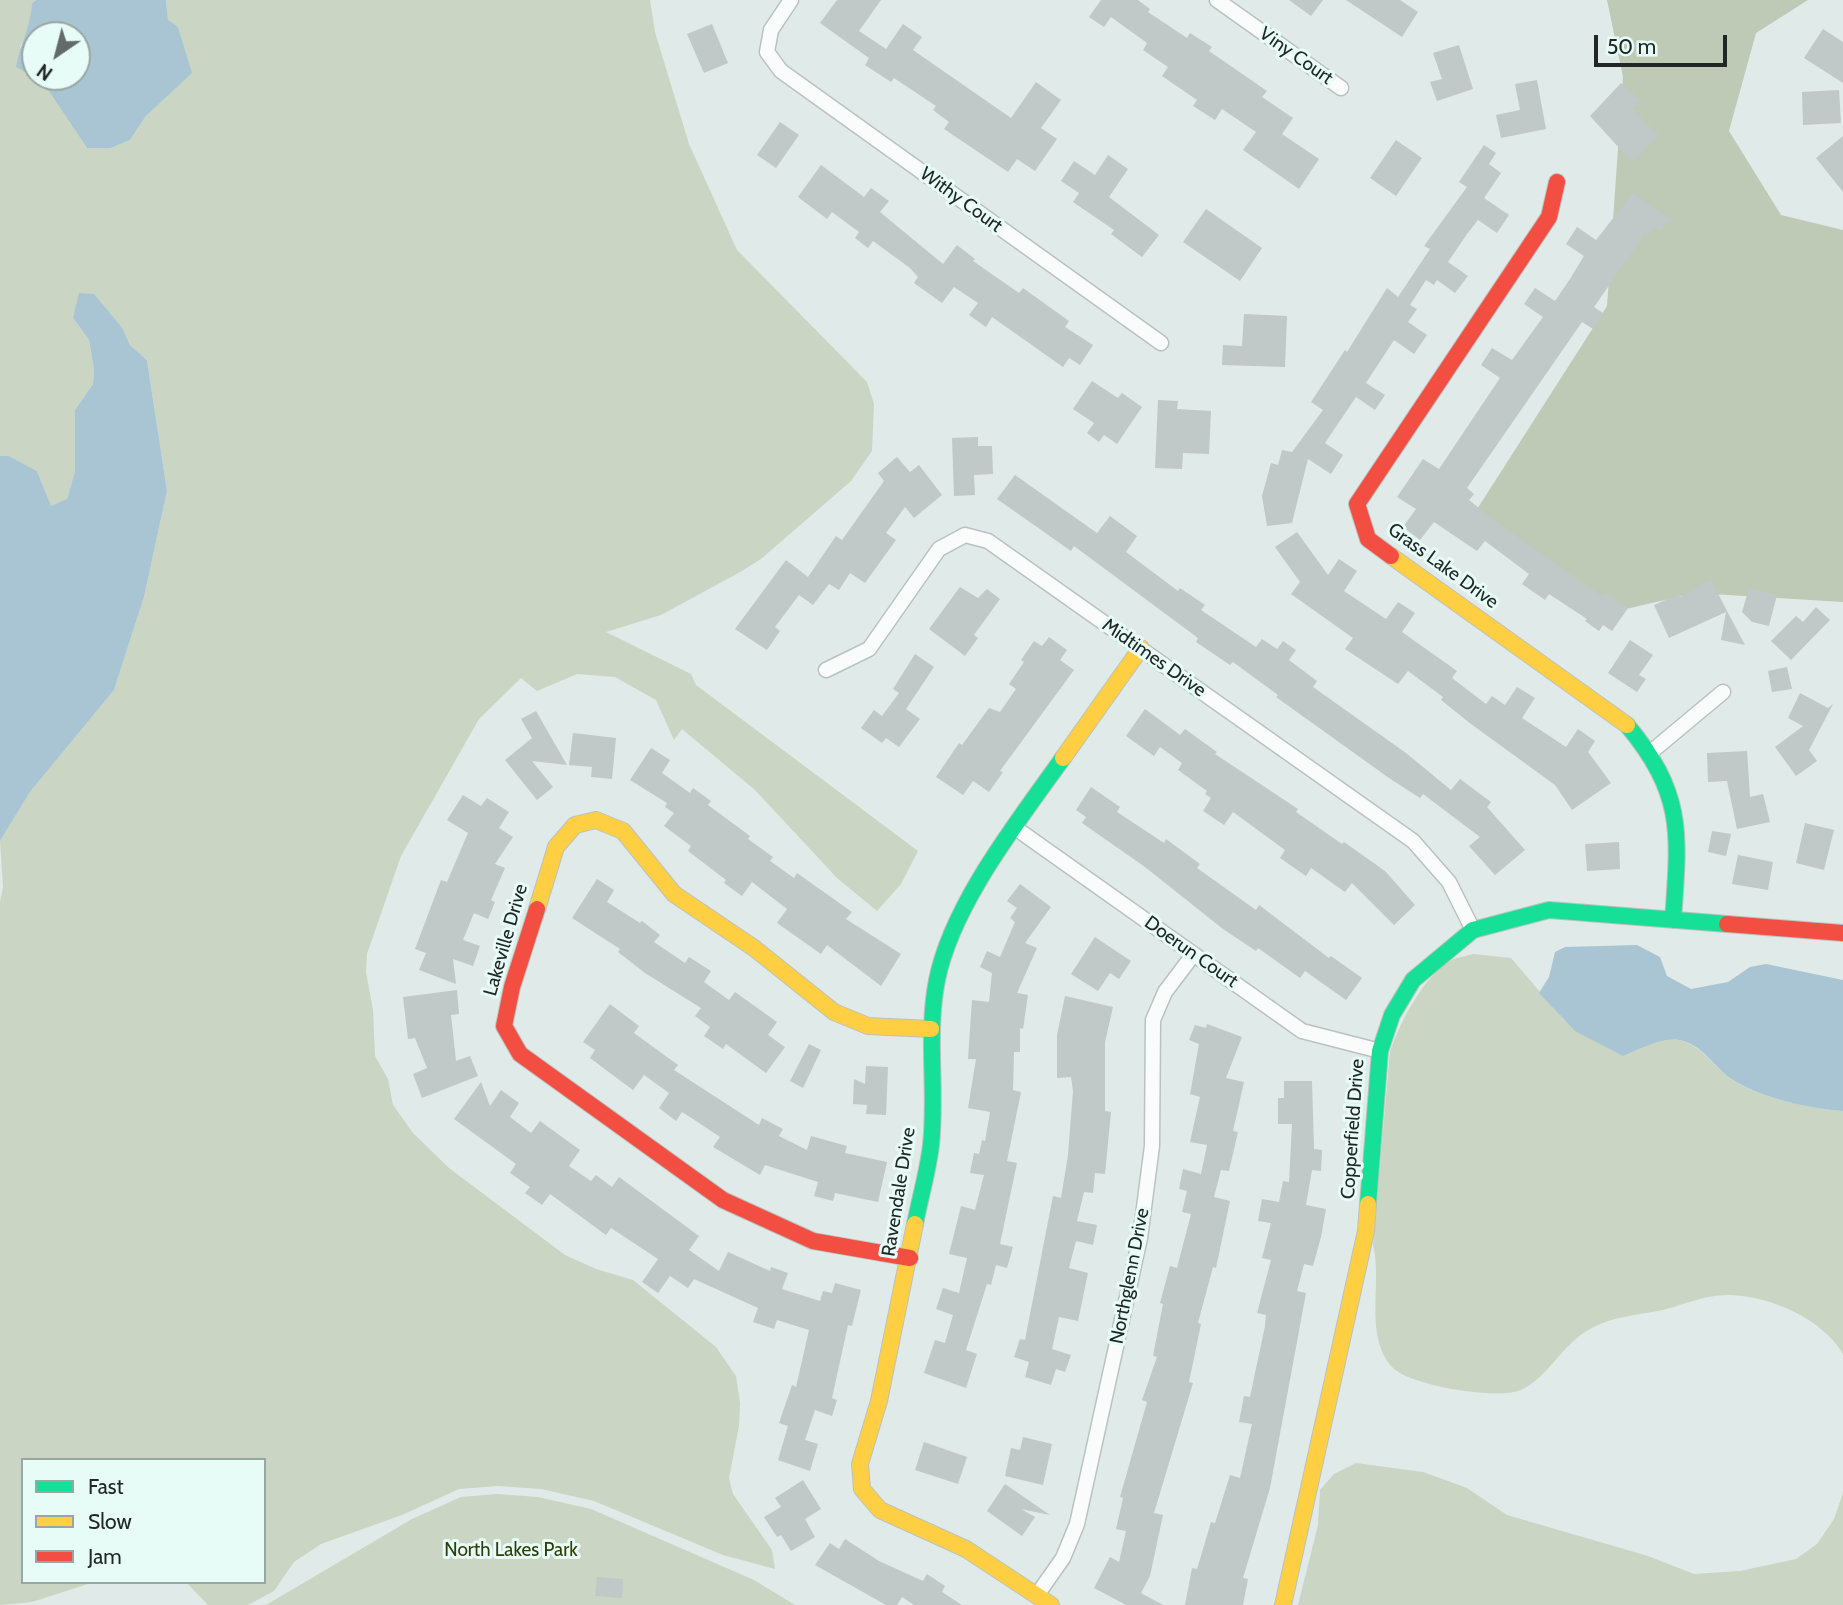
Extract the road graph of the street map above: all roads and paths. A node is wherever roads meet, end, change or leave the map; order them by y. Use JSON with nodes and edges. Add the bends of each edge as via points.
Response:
{"nodes":[{"id":1,"x":791,"y":0,"type":"edge"},
{"id":2,"x":1217,"y":0,"type":"edge"},
{"id":3,"x":1341,"y":88,"type":"dead end"},
{"id":4,"x":1557,"y":182,"type":"dead end"},
{"id":5,"x":1161,"y":343,"type":"dead end"},
{"id":6,"x":1141,"y":648,"type":"junction"},
{"id":7,"x":826,"y":670,"type":"dead end"},
{"id":8,"x":1723,"y":692,"type":"dead end"},
{"id":9,"x":1651,"y":752,"type":"junction"},
{"id":10,"x":1014,"y":827,"type":"junction"},
{"id":11,"x":1673,"y":920,"type":"junction"},
{"id":12,"x":1473,"y":930,"type":"junction"},
{"id":13,"x":1843,"y":933,"type":"edge"},
{"id":14,"x":1193,"y":955,"type":"junction"},
{"id":15,"x":931,"y":1029,"type":"junction"},
{"id":16,"x":1380,"y":1051,"type":"junction"},
{"id":17,"x":910,"y":1258,"type":"junction"},
{"id":18,"x":1037,"y":1595,"type":"junction"},
{"id":19,"x":1051,"y":1605,"type":"edge"},
{"id":20,"x":1283,"y":1605,"type":"edge"}],
"edges":[{"from":1,"to":5,"type":"street","name":"Withy Court","via":[[771,30],[767,52],[780,71]]},
{"from":2,"to":3,"type":"street","name":"Viny Court"},
{"from":4,"to":9,"type":"street","name":"Grass Lake Drive","via":[[1549,218],[1357,504],[1368,539],[1623,721]]},
{"from":6,"to":7,"type":"street","name":"Midtimes Drive","via":[[988,541],[965,536],[939,549],[869,649]]},
{"from":6,"to":10,"type":"street","name":"Ravendale Drive"},
{"from":6,"to":12,"type":"street","name":"Midtimes Drive","via":[[1413,841],[1449,882]]},
{"from":8,"to":9,"type":"street"},
{"from":9,"to":11,"type":"street","name":"Grass Lake Drive","via":[[1670,786],[1679,824]]},
{"from":10,"to":14,"type":"street","name":"Doerun Court"},
{"from":10,"to":15,"type":"street","name":"Ravendale Drive","via":[[952,929],[937,979]]},
{"from":11,"to":12,"type":"street","name":"Copperfield Drive","via":[[1549,910]]},
{"from":11,"to":13,"type":"street","name":"Copperfield Drive"},
{"from":12,"to":16,"type":"street","name":"Copperfield Drive","via":[[1413,980],[1392,1015]]},
{"from":14,"to":16,"type":"street","name":"Doerun Court","via":[[1302,1031]]},
{"from":14,"to":18,"type":"street","name":"Northglenn Drive","via":[[1165,992],[1153,1020],[1152,1146],[1140,1238],[1077,1524],[1063,1558]]},
{"from":15,"to":17,"type":"street","name":"Ravendale Drive","via":[[931,1144]]},
{"from":15,"to":17,"type":"street","name":"Lakeville Drive","via":[[868,1026],[834,1012],[754,948],[674,894],[623,831],[596,820],[575,825],[556,847],[504,1026],[520,1054],[723,1200],[813,1241]]},
{"from":16,"to":20,"type":"street","name":"Copperfield Drive","via":[[1366,1231]]},
{"from":17,"to":18,"type":"street","name":"Ravendale Drive","via":[[879,1401],[860,1464],[862,1489],[880,1510],[966,1549]]},
{"from":18,"to":19,"type":"street","name":"Ravendale Drive"}]}
